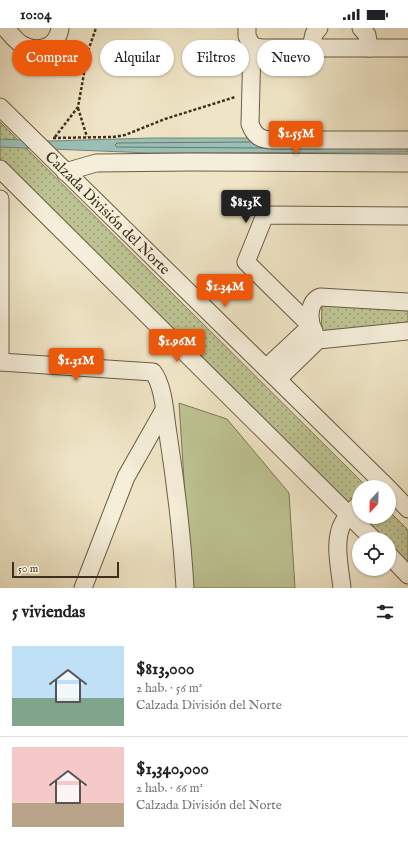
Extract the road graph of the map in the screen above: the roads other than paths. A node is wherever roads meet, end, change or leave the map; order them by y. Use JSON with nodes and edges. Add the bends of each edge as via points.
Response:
{"nodes":[{"id":1,"x":5,"y":28,"type":"edge"},
{"id":2,"x":247,"y":28,"type":"edge"},
{"id":3,"x":319,"y":28,"type":"edge"},
{"id":4,"x":361,"y":28,"type":"edge"},
{"id":5,"x":57,"y":35,"type":"edge"},
{"id":6,"x":313,"y":40,"type":"edge"},
{"id":7,"x":252,"y":46,"type":"junction"},
{"id":8,"x":257,"y":47,"type":"edge"},
{"id":9,"x":324,"y":47,"type":"edge"},
{"id":10,"x":369,"y":48,"type":"junction"},
{"id":11,"x":408,"y":48,"type":"edge"},
{"id":12,"x":0,"y":107,"type":"edge"},
{"id":13,"x":408,"y":140,"type":"edge"},
{"id":14,"x":408,"y":163,"type":"edge"},
{"id":15,"x":0,"y":169,"type":"edge"},
{"id":16,"x":65,"y":172,"type":"junction"},
{"id":17,"x":0,"y":199,"type":"edge"},
{"id":18,"x":408,"y":216,"type":"edge"},
{"id":19,"x":408,"y":302,"type":"edge"},
{"id":20,"x":408,"y":331,"type":"edge"},
{"id":21,"x":315,"y":333,"type":"junction"},
{"id":22,"x":0,"y":362,"type":"edge"},
{"id":23,"x":272,"y":374,"type":"junction"},
{"id":24,"x":164,"y":410,"type":"junction"},
{"id":25,"x":377,"y":480,"type":"edge"},
{"id":26,"x":396,"y":498,"type":"edge"},
{"id":27,"x":352,"y":508,"type":"edge"},
{"id":28,"x":408,"y":509,"type":"edge"},
{"id":29,"x":352,"y":512,"type":"edge"},
{"id":30,"x":396,"y":562,"type":"edge"},
{"id":31,"x":408,"y":575,"type":"edge"},
{"id":32,"x":83,"y":588,"type":"edge"},
{"id":33,"x":185,"y":588,"type":"edge"},
{"id":34,"x":342,"y":588,"type":"edge"}],
"edges":[{"from":1,"to":5,"type":"street","via":[[21,44],[34,48],[46,48]]},
{"from":2,"to":7,"type":"street","via":[[247,36]]},
{"from":3,"to":6,"type":"street"},
{"from":4,"to":10,"type":"street","via":[[366,35]]},
{"from":7,"to":8,"type":"street"},
{"from":7,"to":13,"type":"street","via":[[250,124],[252,131],[260,139]]},
{"from":9,"to":10,"type":"street"},
{"from":10,"to":11,"type":"street"},
{"from":12,"to":16,"type":"street","name":"Calzada División del Norte"},
{"from":14,"to":16,"type":"street","via":[[96,163]]},
{"from":15,"to":27,"type":"street"},
{"from":16,"to":23,"type":"street","name":"Calzada División del Norte"},
{"from":17,"to":22,"type":"street"},
{"from":18,"to":21,"type":"street","via":[[266,215],[246,262]]},
{"from":19,"to":21,"type":"street","via":[[320,297],[312,304]]},
{"from":20,"to":21,"type":"street"},
{"from":21,"to":23,"type":"street"},
{"from":22,"to":24,"type":"street","via":[[154,372],[158,378]]},
{"from":23,"to":25,"type":"street","name":"Calzada División del Norte"},
{"from":24,"to":32,"type":"street","via":[[126,477]]},
{"from":24,"to":33,"type":"street","via":[[180,516]]},
{"from":26,"to":28,"type":"street","name":"Calzada División del Norte"},
{"from":29,"to":34,"type":"street","via":[[342,524],[338,544]]},
{"from":30,"to":31,"type":"street"}]}
